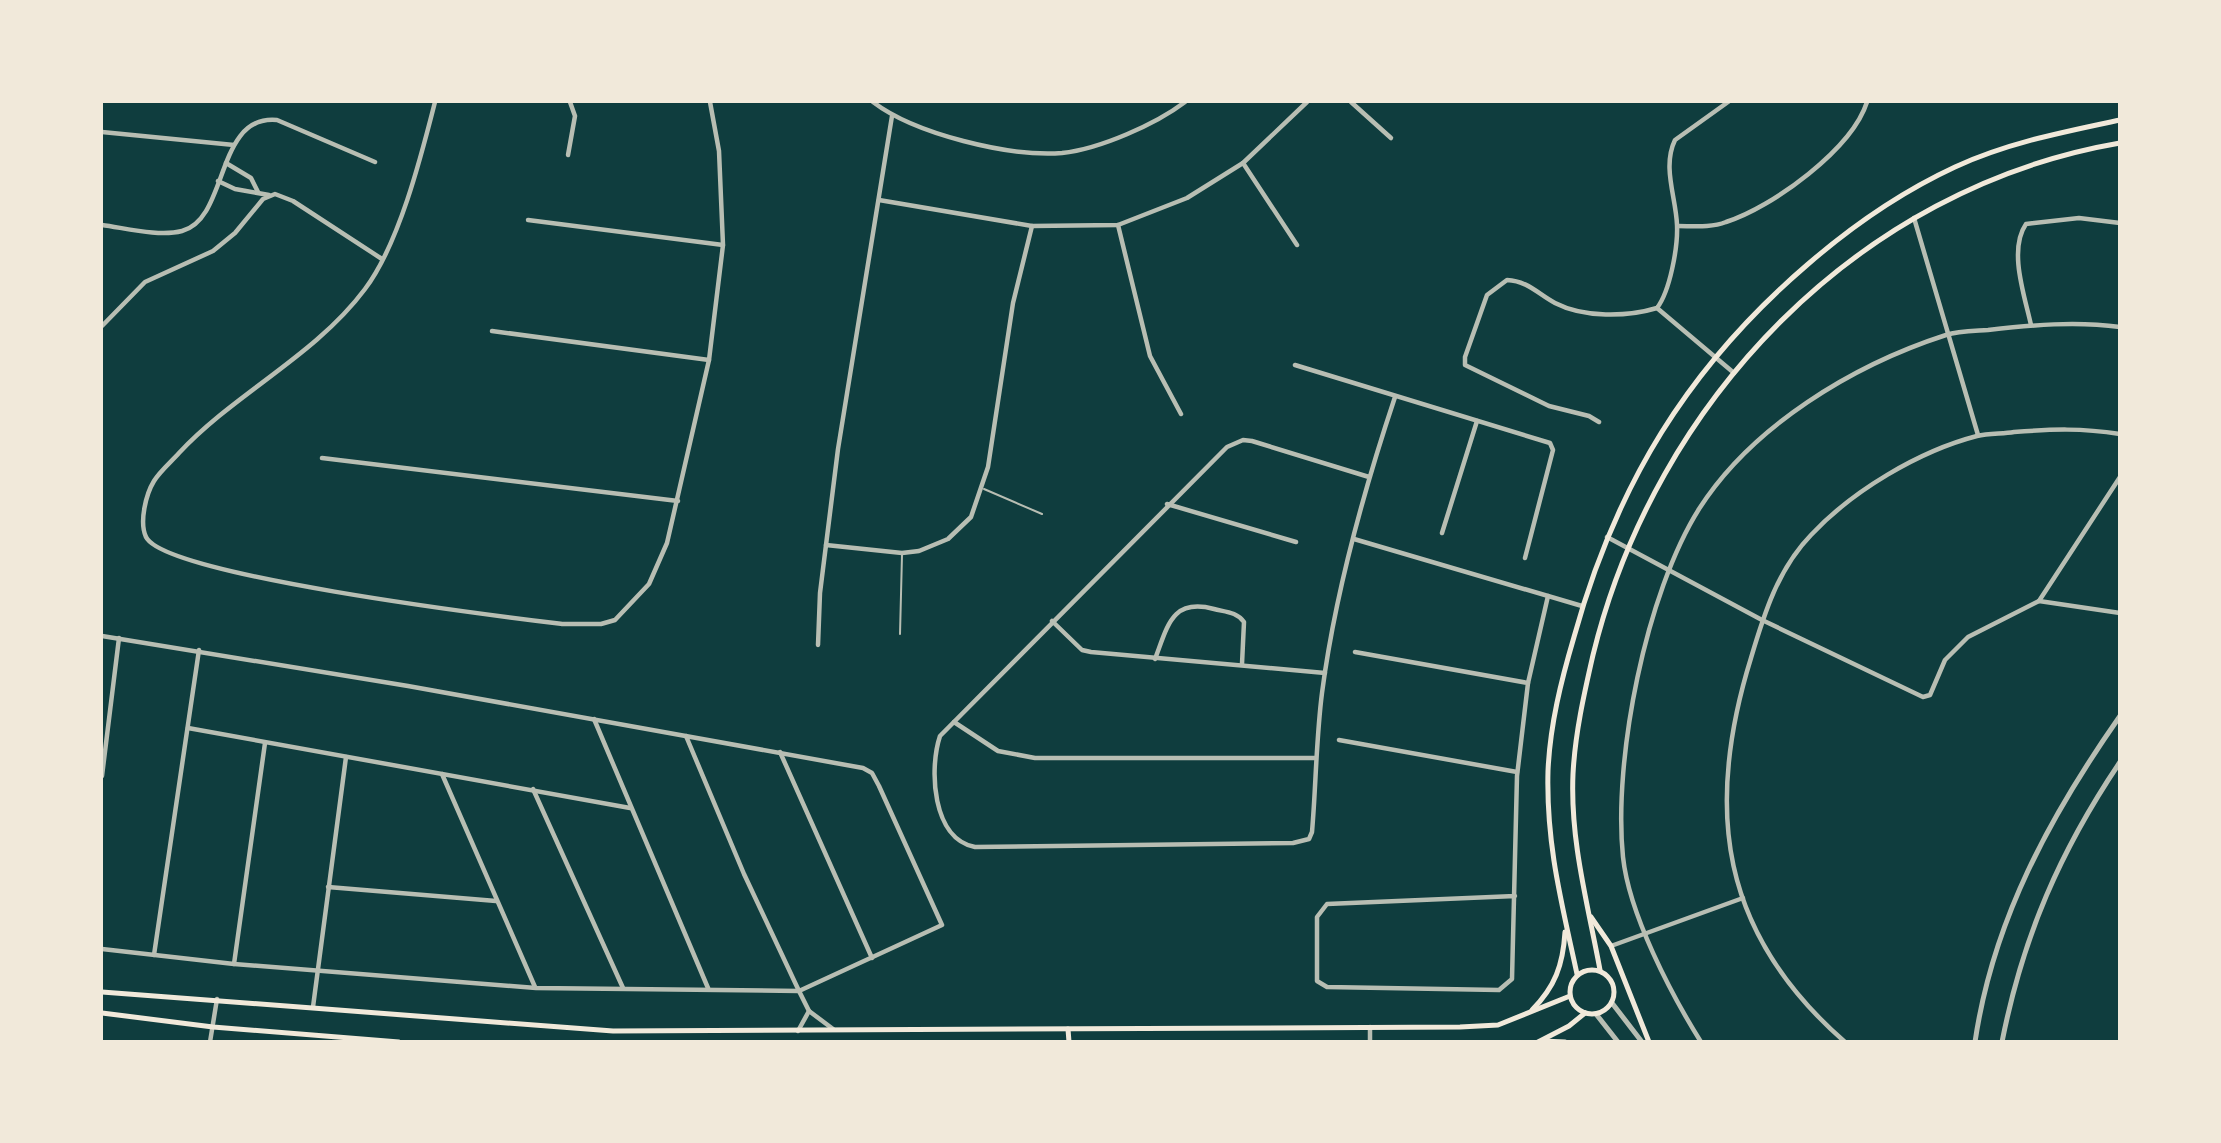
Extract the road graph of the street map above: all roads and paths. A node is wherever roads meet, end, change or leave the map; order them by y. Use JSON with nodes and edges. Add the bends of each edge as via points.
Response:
{"nodes":[{"id":1,"x":435,"y":102,"type":"edge"},
{"id":2,"x":570,"y":102,"type":"edge"},
{"id":3,"x":710,"y":102,"type":"edge"},
{"id":4,"x":873,"y":102,"type":"edge"},
{"id":5,"x":1185,"y":102,"type":"edge"},
{"id":6,"x":1307,"y":102,"type":"edge"},
{"id":7,"x":1351,"y":102,"type":"edge"},
{"id":8,"x":1728,"y":102,"type":"edge"},
{"id":9,"x":1867,"y":102,"type":"edge"},
{"id":10,"x":892,"y":116,"type":"junction"},
{"id":11,"x":2119,"y":120,"type":"edge"},
{"id":12,"x":102,"y":132,"type":"edge"},
{"id":13,"x":1391,"y":138,"type":"dead end"},
{"id":14,"x":2119,"y":143,"type":"edge"},
{"id":15,"x":234,"y":145,"type":"junction"},
{"id":16,"x":568,"y":155,"type":"dead end"},
{"id":17,"x":375,"y":162,"type":"dead end"},
{"id":18,"x":226,"y":163,"type":"junction"},
{"id":19,"x":1242,"y":163,"type":"junction"},
{"id":20,"x":218,"y":181,"type":"junction"},
{"id":21,"x":258,"y":192,"type":"junction"},
{"id":22,"x":270,"y":196,"type":"junction"},
{"id":23,"x":879,"y":200,"type":"junction"},
{"id":24,"x":1914,"y":217,"type":"junction"},
{"id":25,"x":528,"y":220,"type":"dead end"},
{"id":26,"x":2119,"y":223,"type":"edge"},
{"id":27,"x":102,"y":225,"type":"edge"},
{"id":28,"x":1118,"y":225,"type":"junction"},
{"id":29,"x":1032,"y":226,"type":"junction"},
{"id":30,"x":1678,"y":226,"type":"junction"},
{"id":31,"x":1297,"y":244,"type":"dead end"},
{"id":32,"x":723,"y":245,"type":"junction"},
{"id":33,"x":382,"y":259,"type":"junction"},
{"id":34,"x":1657,"y":308,"type":"junction"},
{"id":35,"x":2031,"y":325,"type":"junction"},
{"id":36,"x":102,"y":326,"type":"edge"},
{"id":37,"x":2119,"y":327,"type":"edge"},
{"id":38,"x":492,"y":331,"type":"dead end"},
{"id":39,"x":1948,"y":334,"type":"junction"},
{"id":40,"x":1714,"y":355,"type":"junction"},
{"id":41,"x":709,"y":360,"type":"junction"},
{"id":42,"x":1295,"y":365,"type":"dead end"},
{"id":43,"x":1734,"y":373,"type":"junction"},
{"id":44,"x":1395,"y":397,"type":"junction"},
{"id":45,"x":1181,"y":414,"type":"dead end"},
{"id":46,"x":1477,"y":421,"type":"junction"},
{"id":47,"x":1599,"y":422,"type":"dead end"},
{"id":48,"x":2119,"y":434,"type":"edge"},
{"id":49,"x":1978,"y":436,"type":"junction"},
{"id":50,"x":322,"y":458,"type":"dead end"},
{"id":51,"x":1369,"y":477,"type":"junction"},
{"id":52,"x":2119,"y":477,"type":"edge"},
{"id":53,"x":983,"y":488,"type":"junction"},
{"id":54,"x":678,"y":501,"type":"junction"},
{"id":55,"x":1167,"y":505,"type":"junction"},
{"id":56,"x":1042,"y":514,"type":"dead end"},
{"id":57,"x":1442,"y":533,"type":"dead end"},
{"id":58,"x":1606,"y":537,"type":"junction"},
{"id":59,"x":1354,"y":540,"type":"junction"},
{"id":60,"x":1296,"y":542,"type":"dead end"},
{"id":61,"x":826,"y":545,"type":"junction"},
{"id":62,"x":1628,"y":549,"type":"junction"},
{"id":63,"x":902,"y":554,"type":"junction"},
{"id":64,"x":1525,"y":558,"type":"dead end"},
{"id":65,"x":1670,"y":570,"type":"junction"},
{"id":66,"x":1548,"y":596,"type":"junction"},
{"id":67,"x":2039,"y":601,"type":"junction"},
{"id":68,"x":1582,"y":606,"type":"junction"},
{"id":69,"x":2119,"y":613,"type":"edge"},
{"id":70,"x":1762,"y":620,"type":"junction"},
{"id":71,"x":1052,"y":621,"type":"junction"},
{"id":72,"x":900,"y":634,"type":"dead end"},
{"id":73,"x":102,"y":636,"type":"edge"},
{"id":74,"x":119,"y":638,"type":"junction"},
{"id":75,"x":818,"y":645,"type":"dead end"},
{"id":76,"x":199,"y":650,"type":"junction"},
{"id":77,"x":1355,"y":652,"type":"dead end"},
{"id":78,"x":1154,"y":659,"type":"junction"},
{"id":79,"x":1242,"y":664,"type":"junction"},
{"id":80,"x":1325,"y":673,"type":"junction"},
{"id":81,"x":1528,"y":683,"type":"junction"},
{"id":82,"x":2119,"y":716,"type":"edge"},
{"id":83,"x":594,"y":719,"type":"junction"},
{"id":84,"x":954,"y":722,"type":"junction"},
{"id":85,"x":188,"y":729,"type":"junction"},
{"id":86,"x":686,"y":735,"type":"junction"},
{"id":87,"x":1339,"y":740,"type":"dead end"},
{"id":88,"x":265,"y":743,"type":"junction"},
{"id":89,"x":780,"y":752,"type":"junction"},
{"id":90,"x":346,"y":757,"type":"junction"},
{"id":91,"x":1315,"y":758,"type":"junction"},
{"id":92,"x":2119,"y":762,"type":"edge"},
{"id":93,"x":1517,"y":772,"type":"junction"},
{"id":94,"x":442,"y":774,"type":"junction"},
{"id":95,"x":102,"y":776,"type":"edge"},
{"id":96,"x":533,"y":789,"type":"junction"},
{"id":97,"x":630,"y":808,"type":"junction"},
{"id":98,"x":328,"y":887,"type":"junction"},
{"id":99,"x":1516,"y":896,"type":"junction"},
{"id":100,"x":1743,"y":898,"type":"junction"},
{"id":101,"x":496,"y":901,"type":"junction"},
{"id":102,"x":1590,"y":915,"type":"junction"},
{"id":103,"x":1566,"y":926,"type":"junction"},
{"id":104,"x":1645,"y":935,"type":"junction"},
{"id":105,"x":1611,"y":946,"type":"junction"},
{"id":106,"x":102,"y":949,"type":"edge"},
{"id":107,"x":154,"y":955,"type":"junction"},
{"id":108,"x":872,"y":958,"type":"junction"},
{"id":109,"x":234,"y":964,"type":"junction"},
{"id":110,"x":318,"y":968,"type":"junction"},
{"id":111,"x":1600,"y":970,"type":"junction"},
{"id":112,"x":1577,"y":974,"type":"junction"},
{"id":113,"x":536,"y":988,"type":"junction"},
{"id":114,"x":623,"y":988,"type":"junction"},
{"id":115,"x":708,"y":988,"type":"junction"},
{"id":116,"x":799,"y":991,"type":"junction"},
{"id":117,"x":102,"y":992,"type":"edge"},
{"id":118,"x":1570,"y":996,"type":"junction"},
{"id":119,"x":217,"y":999,"type":"junction"},
{"id":120,"x":1612,"y":1003,"type":"junction"},
{"id":121,"x":313,"y":1007,"type":"junction"},
{"id":122,"x":809,"y":1011,"type":"junction"},
{"id":123,"x":102,"y":1013,"type":"edge"},
{"id":124,"x":1585,"y":1013,"type":"junction"},
{"id":125,"x":1597,"y":1014,"type":"junction"},
{"id":126,"x":1527,"y":1015,"type":"junction"},
{"id":127,"x":213,"y":1027,"type":"junction"},
{"id":128,"x":1370,"y":1027,"type":"junction"},
{"id":129,"x":1068,"y":1029,"type":"junction"},
{"id":130,"x":797,"y":1031,"type":"junction"},
{"id":131,"x":834,"y":1031,"type":"junction"},
{"id":132,"x":710,"y":1032,"type":"junction"},
{"id":133,"x":729,"y":1032,"type":"junction"},
{"id":134,"x":210,"y":1041,"type":"edge"},
{"id":135,"x":399,"y":1041,"type":"edge"},
{"id":136,"x":710,"y":1041,"type":"edge"},
{"id":137,"x":729,"y":1041,"type":"edge"},
{"id":138,"x":1069,"y":1041,"type":"edge"},
{"id":139,"x":1370,"y":1041,"type":"edge"},
{"id":140,"x":1538,"y":1041,"type":"edge"},
{"id":141,"x":1566,"y":1041,"type":"edge"},
{"id":142,"x":1618,"y":1041,"type":"edge"},
{"id":143,"x":1642,"y":1041,"type":"edge"},
{"id":144,"x":1649,"y":1041,"type":"edge"},
{"id":145,"x":1701,"y":1041,"type":"edge"},
{"id":146,"x":1845,"y":1041,"type":"edge"},
{"id":147,"x":1975,"y":1041,"type":"edge"},
{"id":148,"x":2002,"y":1041,"type":"edge"}],
"edges":[{"from":1,"to":33,"type":"street","via":[[406,199]]},
{"from":2,"to":16,"type":"street","via":[[575,116]]},
{"from":3,"to":32,"type":"street","via":[[719,151]]},
{"from":4,"to":10,"type":"street"},
{"from":5,"to":10,"type":"street","via":[[1168,115],[1119,137],[1064,153],[988,145]]},
{"from":6,"to":19,"type":"street"},
{"from":7,"to":13,"type":"street"},
{"from":8,"to":30,"type":"street","via":[[1675,140],[1671,149],[1670,181]]},
{"from":9,"to":30,"type":"street","via":[[1849,136],[1805,176],[1726,223]]},
{"from":10,"to":23,"type":"street"},
{"from":11,"to":40,"type":"main road","via":[[2018,143],[1955,167],[1896,198],[1838,238],[1778,289]]},
{"from":12,"to":15,"type":"street"},
{"from":14,"to":24,"type":"main road","via":[[2023,167]]},
{"from":15,"to":17,"type":"street","via":[[256,122],[277,120]]},
{"from":15,"to":18,"type":"street"},
{"from":18,"to":20,"type":"street"},
{"from":18,"to":21,"type":"street","via":[[251,178]]},
{"from":19,"to":28,"type":"street","via":[[1187,198]]},
{"from":19,"to":31,"type":"street"},
{"from":20,"to":21,"type":"street"},
{"from":20,"to":27,"type":"street","via":[[205,210],[183,231]]},
{"from":21,"to":22,"type":"street"},
{"from":22,"to":33,"type":"street","via":[[293,201]]},
{"from":22,"to":36,"type":"street","via":[[214,251],[145,282]]},
{"from":23,"to":29,"type":"street"},
{"from":23,"to":61,"type":"street"},
{"from":24,"to":39,"type":"street"},
{"from":24,"to":43,"type":"main road","via":[[1851,258],[1803,297]]},
{"from":25,"to":32,"type":"street"},
{"from":26,"to":35,"type":"street","via":[[2079,218],[2026,224],[2020,233],[2020,270]]},
{"from":28,"to":29,"type":"street"},
{"from":28,"to":45,"type":"street","via":[[1150,356]]},
{"from":29,"to":53,"type":"street","via":[[1013,303]]},
{"from":30,"to":34,"type":"street","via":[[1667,296]]},
{"from":32,"to":41,"type":"street"},
{"from":33,"to":54,"type":"street","via":[[366,289],[323,335],[203,429],[154,481],[145,503],[144,530],[156,547],[180,558],[294,585],[520,618],[601,624],[615,620],[649,583],[667,543]]},
{"from":34,"to":40,"type":"street"},
{"from":34,"to":47,"type":"street","via":[[1619,315],[1584,311],[1556,304],[1520,281],[1507,280],[1487,295],[1465,365],[1549,406]]},
{"from":35,"to":37,"type":"street","via":[[2072,322]]},
{"from":35,"to":39,"type":"street"},
{"from":38,"to":41,"type":"street"},
{"from":39,"to":49,"type":"street"},
{"from":39,"to":65,"type":"street","via":[[1830,387],[1759,440],[1722,477],[1698,510]]},
{"from":40,"to":43,"type":"street"},
{"from":40,"to":58,"type":"main road","via":[[1653,443]]},
{"from":41,"to":54,"type":"street"},
{"from":42,"to":44,"type":"street"},
{"from":43,"to":62,"type":"main road","via":[[1672,458]]},
{"from":44,"to":46,"type":"street"},
{"from":44,"to":51,"type":"street"},
{"from":46,"to":57,"type":"street"},
{"from":46,"to":64,"type":"street","via":[[1552,446]]},
{"from":48,"to":49,"type":"street","via":[[2071,427]]},
{"from":49,"to":70,"type":"street","via":[[1877,481],[1810,535],[1788,564]]},
{"from":50,"to":54,"type":"street"},
{"from":51,"to":55,"type":"street","via":[[1243,440],[1227,447]]},
{"from":51,"to":59,"type":"street"},
{"from":52,"to":67,"type":"street"},
{"from":53,"to":56,"type":"lane"},
{"from":53,"to":63,"type":"street","via":[[961,530],[936,547]]},
{"from":55,"to":60,"type":"street"},
{"from":55,"to":71,"type":"street"},
{"from":58,"to":62,"type":"street"},
{"from":58,"to":68,"type":"main road"},
{"from":59,"to":66,"type":"street"},
{"from":59,"to":80,"type":"street"},
{"from":61,"to":63,"type":"street"},
{"from":61,"to":75,"type":"street"},
{"from":62,"to":65,"type":"street"},
{"from":62,"to":102,"type":"main road","via":[[1599,631],[1576,746],[1575,852]]},
{"from":63,"to":72,"type":"lane"},
{"from":65,"to":70,"type":"street"},
{"from":65,"to":104,"type":"street","via":[[1634,696],[1622,801],[1623,859]]},
{"from":66,"to":68,"type":"street"},
{"from":66,"to":81,"type":"street"},
{"from":67,"to":69,"type":"street"},
{"from":67,"to":70,"type":"street","via":[[1968,637],[1945,660],[1930,695],[1923,697]]},
{"from":68,"to":103,"type":"main road","via":[[1559,689],[1548,773],[1550,852]]},
{"from":70,"to":100,"type":"street","via":[[1737,707],[1724,806],[1728,846]]},
{"from":71,"to":78,"type":"street","via":[[1082,650]]},
{"from":71,"to":84,"type":"street"},
{"from":73,"to":74,"type":"street"},
{"from":74,"to":76,"type":"street"},
{"from":74,"to":95,"type":"street"},
{"from":76,"to":83,"type":"street"},
{"from":76,"to":85,"type":"street"},
{"from":77,"to":81,"type":"street"},
{"from":78,"to":79,"type":"street"},
{"from":78,"to":79,"type":"street","via":[[1176,614],[1188,605],[1198,605],[1238,615],[1244,622]]},
{"from":79,"to":80,"type":"street"},
{"from":80,"to":91,"type":"street"},
{"from":81,"to":93,"type":"street"},
{"from":82,"to":147,"type":"street","via":[[2081,771],[2019,886],[1997,946]]},
{"from":83,"to":86,"type":"street"},
{"from":83,"to":97,"type":"street"},
{"from":84,"to":91,"type":"street","via":[[998,751],[1035,758]]},
{"from":84,"to":91,"type":"street","via":[[940,736],[934,782],[951,834],[975,847],[1301,842],[1312,832]]},
{"from":85,"to":88,"type":"street"},
{"from":85,"to":107,"type":"street"},
{"from":86,"to":89,"type":"street"},
{"from":86,"to":116,"type":"street"},
{"from":87,"to":93,"type":"street"},
{"from":88,"to":90,"type":"street"},
{"from":88,"to":109,"type":"street"},
{"from":89,"to":108,"type":"street"},
{"from":89,"to":108,"type":"street","via":[[872,773],[942,925]]},
{"from":90,"to":94,"type":"street"},
{"from":90,"to":98,"type":"street"},
{"from":92,"to":148,"type":"street","via":[[2086,811],[2048,886],[2027,941]]},
{"from":93,"to":99,"type":"street"},
{"from":94,"to":96,"type":"street"},
{"from":94,"to":101,"type":"street"},
{"from":96,"to":97,"type":"street"},
{"from":96,"to":114,"type":"street"},
{"from":97,"to":115,"type":"street"},
{"from":98,"to":101,"type":"street"},
{"from":98,"to":110,"type":"street"},
{"from":99,"to":99,"type":"street","via":[[1327,904],[1317,917],[1315,974],[1321,985],[1333,988],[1499,990],[1509,984],[1513,974]]},
{"from":100,"to":104,"type":"street"},
{"from":100,"to":146,"type":"street","via":[[1784,980]]},
{"from":101,"to":113,"type":"street"},
{"from":102,"to":105,"type":"main road"},
{"from":102,"to":111,"type":"main road"},
{"from":103,"to":112,"type":"main road"},
{"from":103,"to":126,"type":"main road","via":[[1559,973],[1547,995]]},
{"from":104,"to":105,"type":"street"},
{"from":104,"to":145,"type":"street"},
{"from":105,"to":144,"type":"main road"},
{"from":106,"to":107,"type":"street"},
{"from":107,"to":109,"type":"street"},
{"from":108,"to":116,"type":"street"},
{"from":109,"to":110,"type":"street"},
{"from":110,"to":113,"type":"street"},
{"from":110,"to":121,"type":"street"},
{"from":111,"to":112,"type":"main road"},
{"from":111,"to":120,"type":"main road","via":[[1614,984]]},
{"from":112,"to":118,"type":"main road"},
{"from":113,"to":114,"type":"street"},
{"from":114,"to":115,"type":"street"},
{"from":115,"to":116,"type":"street"},
{"from":116,"to":122,"type":"street"},
{"from":117,"to":119,"type":"main road"},
{"from":118,"to":124,"type":"main road"},
{"from":118,"to":126,"type":"main road"},
{"from":119,"to":121,"type":"main road"},
{"from":119,"to":127,"type":"street"},
{"from":120,"to":125,"type":"main road"},
{"from":120,"to":143,"type":"street"},
{"from":121,"to":132,"type":"main road","via":[[523,1026]]},
{"from":122,"to":130,"type":"street"},
{"from":122,"to":131,"type":"street"},
{"from":123,"to":127,"type":"main road"},
{"from":124,"to":125,"type":"main road"},
{"from":124,"to":140,"type":"main road"},
{"from":125,"to":142,"type":"street"},
{"from":126,"to":128,"type":"main road","via":[[1498,1025]]},
{"from":127,"to":134,"type":"street"},
{"from":127,"to":135,"type":"main road"},
{"from":128,"to":129,"type":"main road"},
{"from":128,"to":139,"type":"street"},
{"from":129,"to":131,"type":"main road"},
{"from":129,"to":138,"type":"main road"},
{"from":130,"to":131,"type":"main road"},
{"from":130,"to":133,"type":"main road"},
{"from":132,"to":133,"type":"main road"},
{"from":132,"to":136,"type":"main road"},
{"from":133,"to":137,"type":"main road"},
{"from":140,"to":141,"type":"main road"}]}
